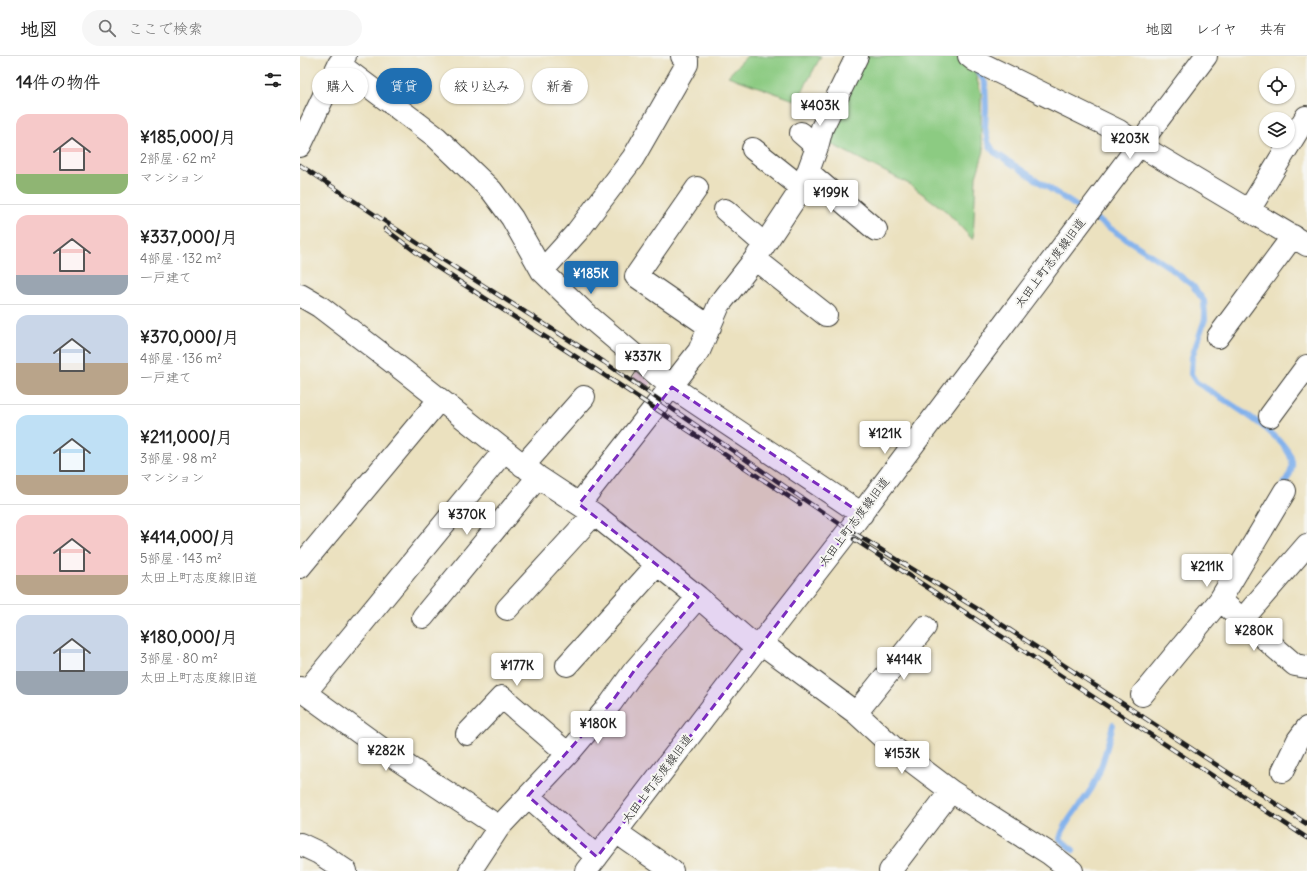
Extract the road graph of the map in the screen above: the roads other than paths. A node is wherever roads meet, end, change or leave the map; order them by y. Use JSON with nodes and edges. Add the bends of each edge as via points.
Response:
{"nodes":[{"id":1,"x":682,"y":56,"type":"edge"},
{"id":2,"x":857,"y":56,"type":"edge"},
{"id":3,"x":969,"y":56,"type":"edge"},
{"id":4,"x":1206,"y":56,"type":"edge"},
{"id":5,"x":342,"y":60,"type":"edge"},
{"id":6,"x":1306,"y":117,"type":"edge"},
{"id":7,"x":1139,"y":145,"type":"junction"},
{"id":8,"x":300,"y":146,"type":"edge"},
{"id":9,"x":753,"y":150,"type":"dead end"},
{"id":10,"x":805,"y":180,"type":"junction"},
{"id":11,"x":697,"y":188,"type":"dead end"},
{"id":12,"x":725,"y":210,"type":"dead end"},
{"id":13,"x":1249,"y":210,"type":"junction"},
{"id":14,"x":876,"y":230,"type":"dead end"},
{"id":15,"x":1300,"y":241,"type":"edge"},
{"id":16,"x":759,"y":251,"type":"junction"},
{"id":17,"x":542,"y":271,"type":"junction"},
{"id":18,"x":300,"y":295,"type":"edge"},
{"id":19,"x":826,"y":315,"type":"dead end"},
{"id":20,"x":710,"y":327,"type":"junction"},
{"id":21,"x":1218,"y":336,"type":"dead end"},
{"id":22,"x":1307,"y":366,"type":"edge"},
{"id":23,"x":672,"y":387,"type":"junction"},
{"id":24,"x":584,"y":397,"type":"dead end"},
{"id":25,"x":439,"y":400,"type":"junction"},
{"id":26,"x":1270,"y":416,"type":"dead end"},
{"id":27,"x":504,"y":451,"type":"junction"},
{"id":28,"x":531,"y":472,"type":"junction"},
{"id":29,"x":1285,"y":491,"type":"dead end"},
{"id":30,"x":586,"y":509,"type":"junction"},
{"id":31,"x":862,"y":514,"type":"junction"},
{"id":32,"x":1307,"y":545,"type":"edge"},
{"id":33,"x":657,"y":565,"type":"junction"},
{"id":34,"x":300,"y":567,"type":"edge"},
{"id":35,"x":698,"y":597,"type":"junction"},
{"id":36,"x":1220,"y":600,"type":"junction"},
{"id":37,"x":507,"y":609,"type":"dead end"},
{"id":38,"x":423,"y":617,"type":"dead end"},
{"id":39,"x":1242,"y":620,"type":"junction"},
{"id":40,"x":925,"y":627,"type":"dead end"},
{"id":41,"x":759,"y":646,"type":"junction"},
{"id":42,"x":567,"y":665,"type":"dead end"},
{"id":43,"x":1307,"y":667,"type":"edge"},
{"id":44,"x":302,"y":690,"type":"edge"},
{"id":45,"x":1142,"y":695,"type":"dead end"},
{"id":46,"x":856,"y":713,"type":"junction"},
{"id":47,"x":1307,"y":728,"type":"edge"},
{"id":48,"x":467,"y":734,"type":"dead end"},
{"id":49,"x":568,"y":754,"type":"junction"},
{"id":50,"x":1282,"y":771,"type":"dead end"},
{"id":51,"x":951,"y":791,"type":"junction"},
{"id":52,"x":528,"y":796,"type":"junction"},
{"id":53,"x":499,"y":827,"type":"junction"},
{"id":54,"x":616,"y":832,"type":"junction"},
{"id":55,"x":300,"y":844,"type":"edge"},
{"id":56,"x":592,"y":864,"type":"edge"},
{"id":57,"x":346,"y":871,"type":"edge"},
{"id":58,"x":470,"y":871,"type":"edge"},
{"id":59,"x":671,"y":871,"type":"edge"},
{"id":60,"x":890,"y":871,"type":"edge"},
{"id":61,"x":1072,"y":871,"type":"edge"}],
"edges":[{"from":1,"to":17,"type":"street","via":[[687,60],[687,64],[633,158],[577,232]]},
{"from":2,"to":10,"type":"street","via":[[822,128],[809,140]]},
{"from":3,"to":7,"type":"street","via":[[1119,131]]},
{"from":4,"to":7,"type":"street","name":"太田上町志度線旧道"},
{"from":5,"to":8,"type":"street"},
{"from":5,"to":17,"type":"street","via":[[436,137],[492,191],[512,218]]},
{"from":6,"to":13,"type":"street"},
{"from":7,"to":13,"type":"street"},
{"from":7,"to":31,"type":"street","name":"太田上町志度線旧道"},
{"from":9,"to":10,"type":"street"},
{"from":10,"to":14,"type":"street"},
{"from":10,"to":16,"type":"street"},
{"from":11,"to":20,"type":"street","via":[[636,276]]},
{"from":12,"to":16,"type":"street"},
{"from":13,"to":15,"type":"street"},
{"from":15,"to":21,"type":"street"},
{"from":16,"to":19,"type":"street"},
{"from":16,"to":20,"type":"street","via":[[719,305]]},
{"from":17,"to":23,"type":"street","via":[[587,315]]},
{"from":18,"to":25,"type":"street","via":[[319,306]]},
{"from":20,"to":23,"type":"street","via":[[699,351]]},
{"from":22,"to":26,"type":"street"},
{"from":23,"to":30,"type":"street"},
{"from":23,"to":31,"type":"street"},
{"from":24,"to":28,"type":"street"},
{"from":25,"to":27,"type":"street"},
{"from":25,"to":34,"type":"street"},
{"from":27,"to":28,"type":"street"},
{"from":27,"to":44,"type":"street"},
{"from":28,"to":30,"type":"street"},
{"from":28,"to":38,"type":"street"},
{"from":29,"to":36,"type":"street"},
{"from":30,"to":33,"type":"street"},
{"from":30,"to":37,"type":"street"},
{"from":31,"to":41,"type":"street","name":"太田上町志度線旧道"},
{"from":32,"to":39,"type":"street"},
{"from":33,"to":35,"type":"street"},
{"from":33,"to":42,"type":"street"},
{"from":35,"to":41,"type":"street"},
{"from":35,"to":49,"type":"street","via":[[634,671]]},
{"from":36,"to":39,"type":"street"},
{"from":36,"to":45,"type":"street"},
{"from":39,"to":43,"type":"street","via":[[1295,665]]},
{"from":40,"to":46,"type":"street"},
{"from":41,"to":46,"type":"street"},
{"from":41,"to":54,"type":"street","name":"太田上町志度線旧道"},
{"from":44,"to":53,"type":"street","via":[[389,754]]},
{"from":46,"to":51,"type":"street","via":[[894,748]]},
{"from":47,"to":50,"type":"street"},
{"from":48,"to":49,"type":"street","via":[[502,697]]},
{"from":49,"to":52,"type":"street"},
{"from":51,"to":60,"type":"street"},
{"from":51,"to":61,"type":"street","via":[[1050,854]]},
{"from":52,"to":53,"type":"street"},
{"from":52,"to":56,"type":"street"},
{"from":53,"to":58,"type":"street"},
{"from":54,"to":56,"type":"street","name":"太田上町志度線旧道"},
{"from":54,"to":59,"type":"street"},
{"from":55,"to":57,"type":"street"}]}
